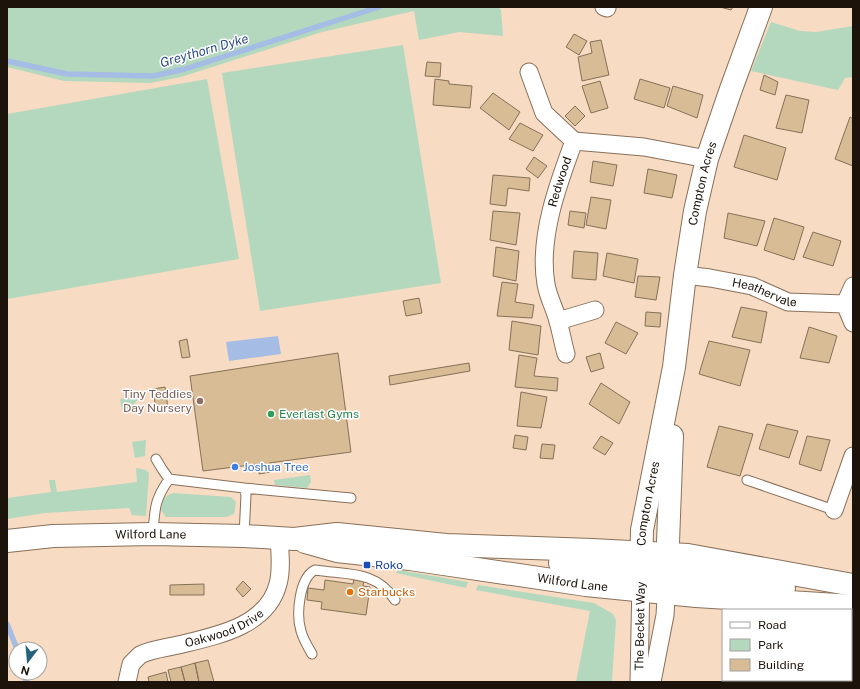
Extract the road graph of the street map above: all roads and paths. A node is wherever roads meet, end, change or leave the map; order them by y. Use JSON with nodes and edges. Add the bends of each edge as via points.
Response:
{"nodes":[{"id":1,"x":761,"y":7,"type":"edge"},
{"id":2,"x":529,"y":72,"type":"dead end"},
{"id":3,"x":574,"y":141,"type":"junction"},
{"id":4,"x":707,"y":160,"type":"junction"},
{"id":5,"x":685,"y":276,"type":"junction"},
{"id":6,"x":853,"y":286,"type":"edge"},
{"id":7,"x":845,"y":304,"type":"junction"},
{"id":8,"x":595,"y":310,"type":"dead end"},
{"id":9,"x":558,"y":321,"type":"junction"},
{"id":10,"x":853,"y":323,"type":"edge"},
{"id":11,"x":566,"y":354,"type":"dead end"},
{"id":12,"x":674,"y":367,"type":"junction"},
{"id":13,"x":853,"y":456,"type":"edge"},
{"id":14,"x":156,"y":459,"type":"dead end"},
{"id":15,"x":169,"y":479,"type":"junction"},
{"id":16,"x":747,"y":480,"type":"dead end"},
{"id":17,"x":244,"y":488,"type":"junction"},
{"id":18,"x":351,"y":498,"type":"dead end"},
{"id":19,"x":834,"y":510,"type":"joint"},
{"id":20,"x":153,"y":534,"type":"junction"},
{"id":21,"x":244,"y":536,"type":"junction"},
{"id":22,"x":287,"y":538,"type":"junction"},
{"id":23,"x":7,"y":541,"type":"edge"},
{"id":24,"x":641,"y":571,"type":"junction"},
{"id":25,"x":667,"y":574,"type":"junction"},
{"id":26,"x":853,"y":585,"type":"edge"},
{"id":27,"x":395,"y":600,"type":"dead end"},
{"id":28,"x":848,"y":606,"type":"edge"},
{"id":29,"x":312,"y":654,"type":"dead end"},
{"id":30,"x":127,"y":682,"type":"edge"},
{"id":31,"x":639,"y":682,"type":"edge"},
{"id":32,"x":652,"y":682,"type":"edge"}],
"edges":[{"from":1,"to":4,"type":"main road","name":"Compton Acres"},
{"from":2,"to":3,"type":"street","via":[[544,113]]},
{"from":3,"to":4,"type":"street","name":"Redwood","via":[[644,147]]},
{"from":3,"to":9,"type":"street","name":"Redwood","via":[[558,182],[544,261],[546,284]]},
{"from":4,"to":5,"type":"main road","name":"Compton Acres","via":[[695,211]]},
{"from":5,"to":7,"type":"street","name":"Heathervale","via":[[752,286],[788,302]]},
{"from":5,"to":12,"type":"main road","name":"Compton Acres"},
{"from":6,"to":7,"type":"street"},
{"from":7,"to":10,"type":"street"},
{"from":8,"to":9,"type":"street"},
{"from":9,"to":11,"type":"street","name":"Redwood"},
{"from":12,"to":24,"type":"main road","name":"Compton Acres","via":[[642,530]]},
{"from":12,"to":25,"type":"main road","name":"Compton Acres"},
{"from":13,"to":19,"type":"street"},
{"from":14,"to":15,"type":"lane"},
{"from":15,"to":17,"type":"lane"},
{"from":15,"to":20,"type":"lane","via":[[158,495],[154,508]]},
{"from":16,"to":19,"type":"lane"},
{"from":17,"to":18,"type":"lane"},
{"from":17,"to":21,"type":"lane"},
{"from":20,"to":21,"type":"main road","name":"Wilford Lane"},
{"from":20,"to":23,"type":"main road","name":"Wilford Lane","via":[[38,536]]},
{"from":21,"to":22,"type":"main road","name":"Wilford Lane"},
{"from":22,"to":24,"type":"main road","name":"Wilford Lane","via":[[337,534],[446,545]]},
{"from":22,"to":24,"type":"main road","name":"Wilford Lane","via":[[337,551],[586,585]]},
{"from":22,"to":30,"type":"street","name":"Oakwood Drive","via":[[278,585],[262,609],[228,633],[140,655],[131,664]]},
{"from":24,"to":25,"type":"main road","name":"Wilford Lane"},
{"from":24,"to":25,"type":"main road"},
{"from":24,"to":31,"type":"street","name":"The Becket Way"},
{"from":25,"to":26,"type":"main road","name":"Wilford Lane","via":[[688,556]]},
{"from":25,"to":28,"type":"main road","via":[[810,591]]},
{"from":25,"to":32,"type":"street","name":"The Becket Way","via":[[665,616]]},
{"from":27,"to":29,"type":"lane","via":[[386,587],[371,578],[315,570],[308,574],[304,581],[298,615],[300,630]]}]}
